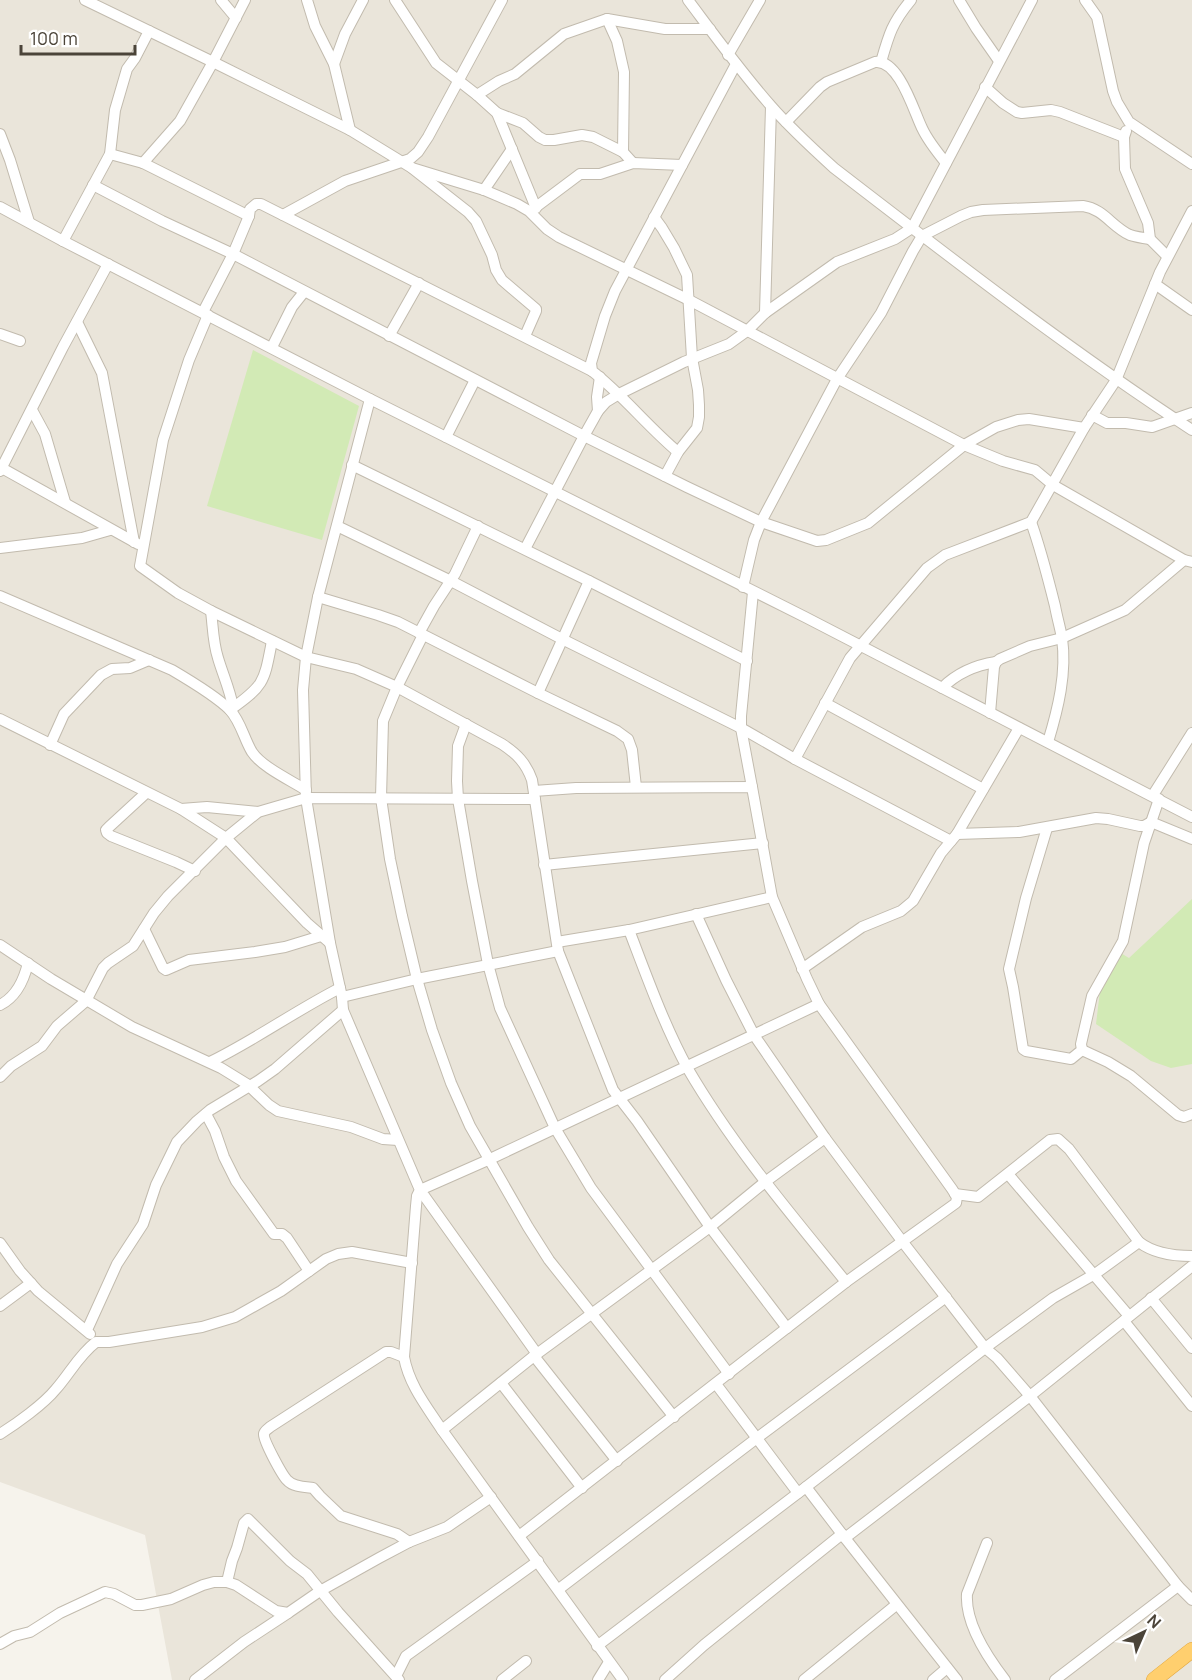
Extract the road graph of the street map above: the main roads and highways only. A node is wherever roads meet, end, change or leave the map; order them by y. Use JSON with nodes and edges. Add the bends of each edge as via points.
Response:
{"nodes":[{"id":1,"x":1192,"y":1650,"type":"edge"},
{"id":2,"x":1154,"y":1680,"type":"edge"}],
"edges":[{"from":1,"to":2,"type":"highway"}]}
